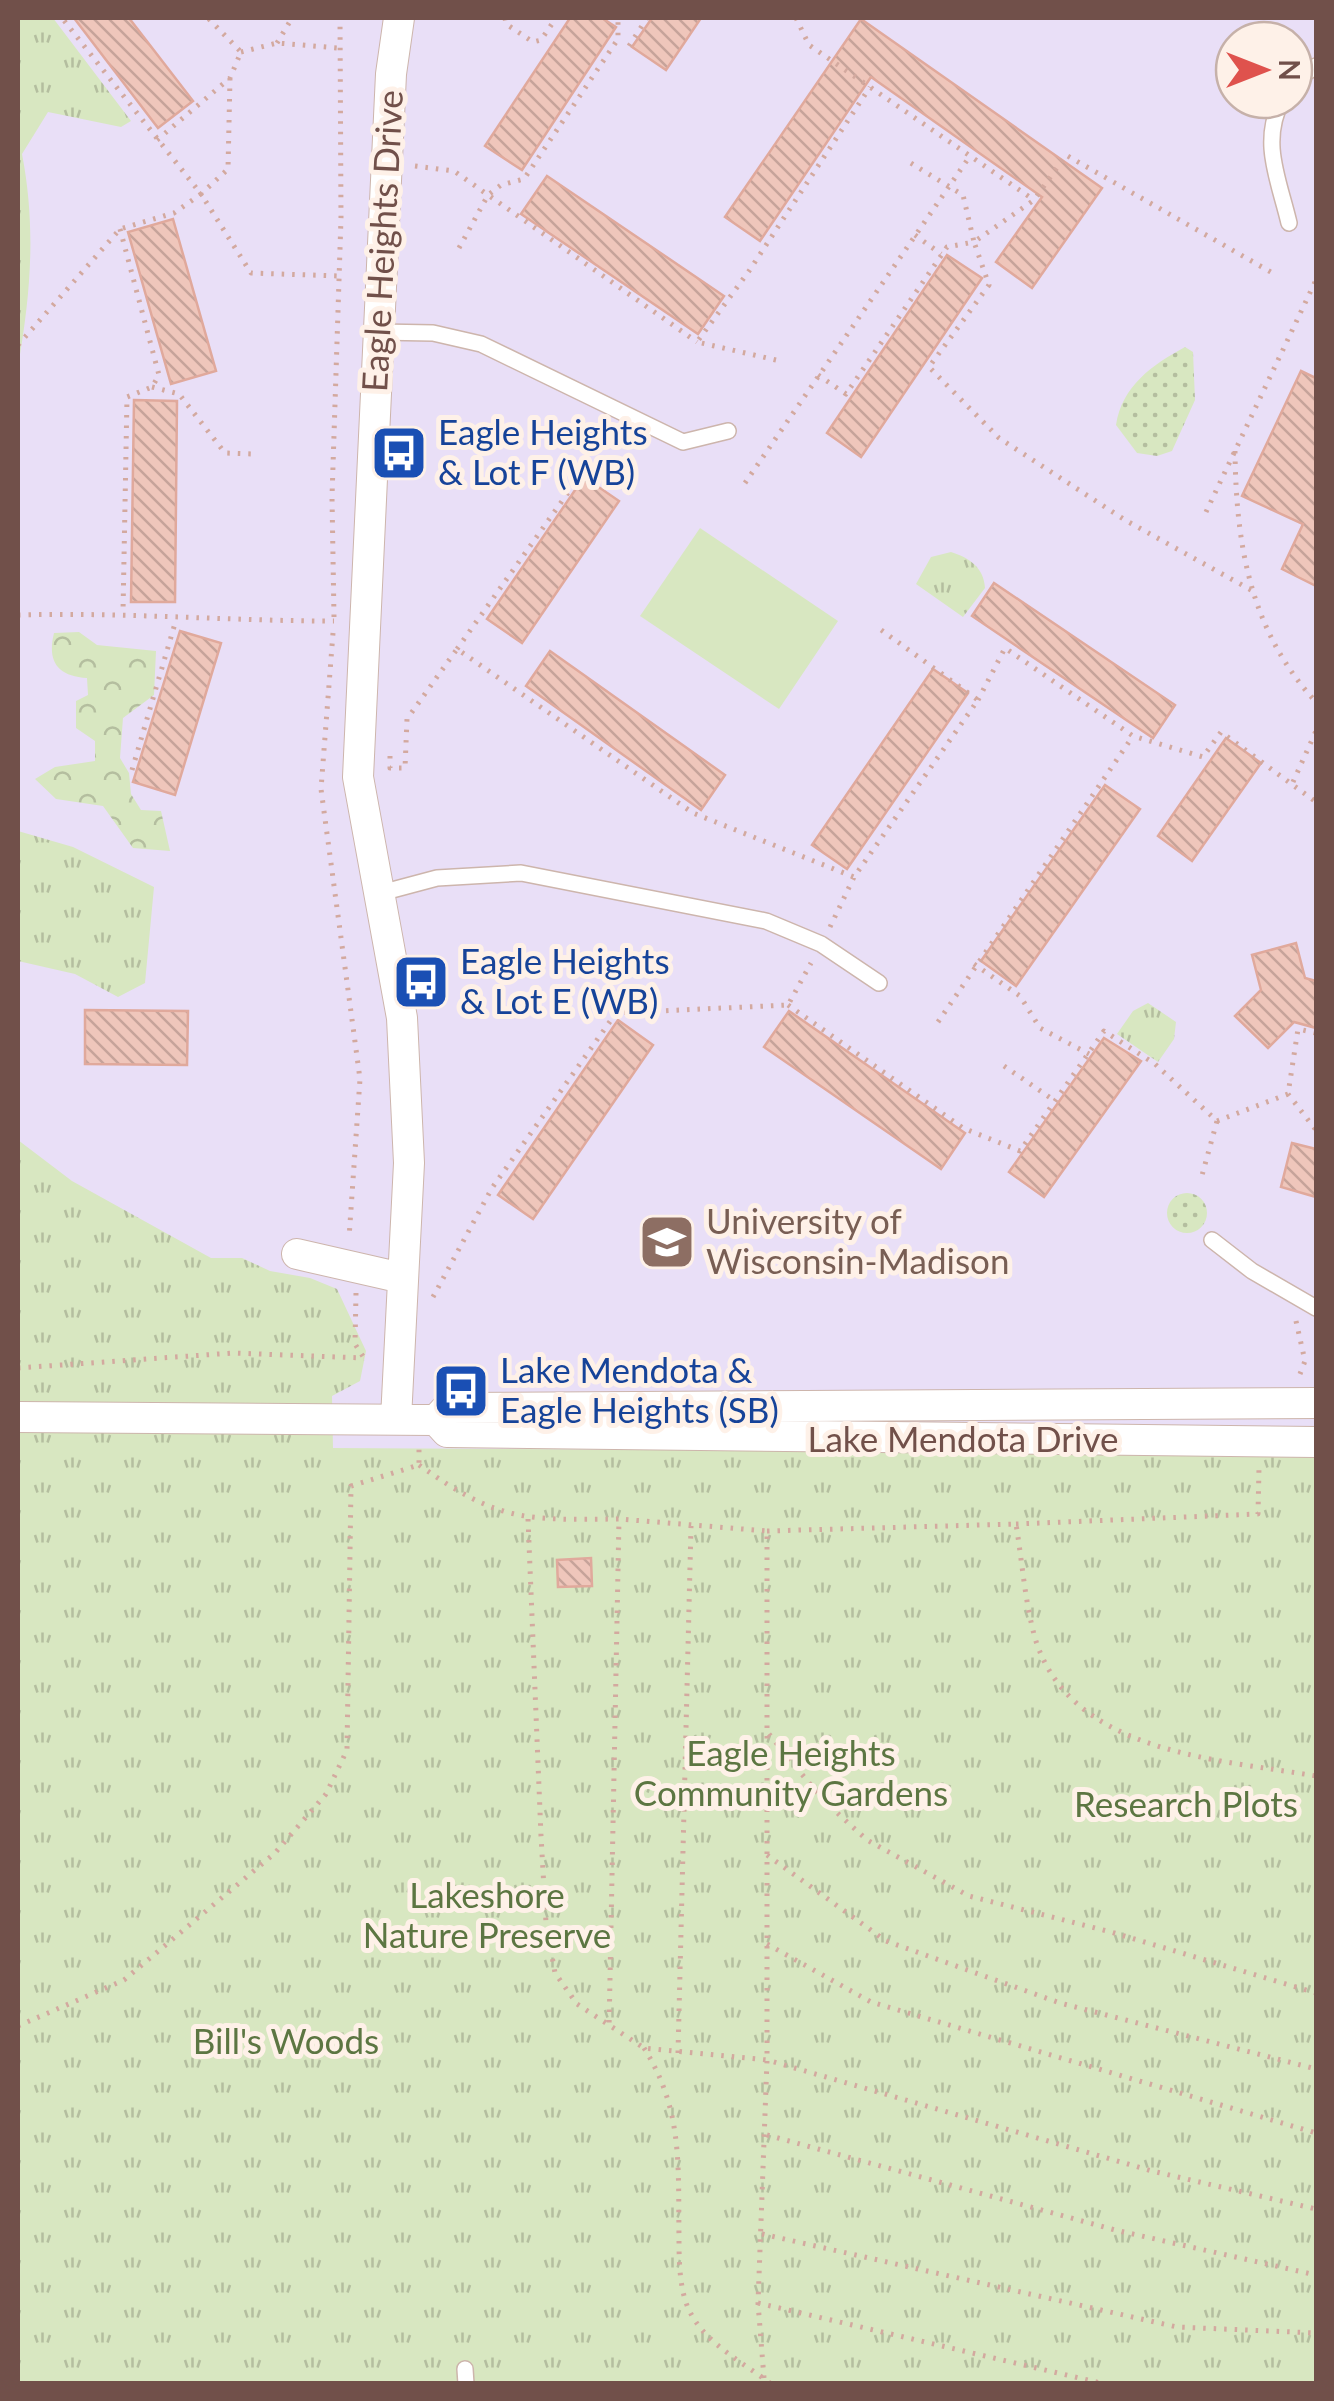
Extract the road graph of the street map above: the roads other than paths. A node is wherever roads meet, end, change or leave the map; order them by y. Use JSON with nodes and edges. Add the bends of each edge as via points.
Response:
{"nodes":[{"id":1,"x":399,"y":18,"type":"edge"},
{"id":2,"x":1273,"y":120,"type":"edge"},
{"id":3,"x":1289,"y":223,"type":"dead end"},
{"id":4,"x":379,"y":332,"type":"junction"},
{"id":5,"x":728,"y":431,"type":"dead end"},
{"id":6,"x":377,"y":894,"type":"junction"},
{"id":7,"x":879,"y":983,"type":"dead end"},
{"id":8,"x":1212,"y":1240,"type":"dead end"},
{"id":9,"x":297,"y":1254,"type":"dead end"},
{"id":10,"x":402,"y":1278,"type":"junction"},
{"id":11,"x":1316,"y":1308,"type":"edge"},
{"id":12,"x":1316,"y":1403,"type":"edge"},
{"id":13,"x":18,"y":1417,"type":"edge"},
{"id":14,"x":417,"y":1419,"type":"junction"},
{"id":15,"x":1316,"y":1442,"type":"edge"}],
"edges":[{"from":1,"to":4,"type":"street","name":"Eagle Heights Drive"},
{"from":2,"to":3,"type":"lane","via":[[1270,150]]},
{"from":4,"to":5,"type":"lane","via":[[433,333],[481,344],[682,442]]},
{"from":4,"to":6,"type":"street","name":"Eagle Heights Drive","via":[[358,777]]},
{"from":6,"to":7,"type":"lane","via":[[437,878],[522,874],[766,922],[821,944]]},
{"from":6,"to":10,"type":"street","name":"Eagle Heights Drive","via":[[402,1018],[409,1162]]},
{"from":8,"to":11,"type":"lane"},
{"from":9,"to":10,"type":"street"},
{"from":10,"to":14,"type":"street","name":"Eagle Heights Drive"},
{"from":12,"to":14,"type":"street","name":"Lake Mendota Drive","via":[[447,1408]]},
{"from":13,"to":14,"type":"street","name":"Lake Mendota Drive"},
{"from":14,"to":15,"type":"street","name":"Lake Mendota Drive","via":[[447,1432],[560,1435]]}]}
